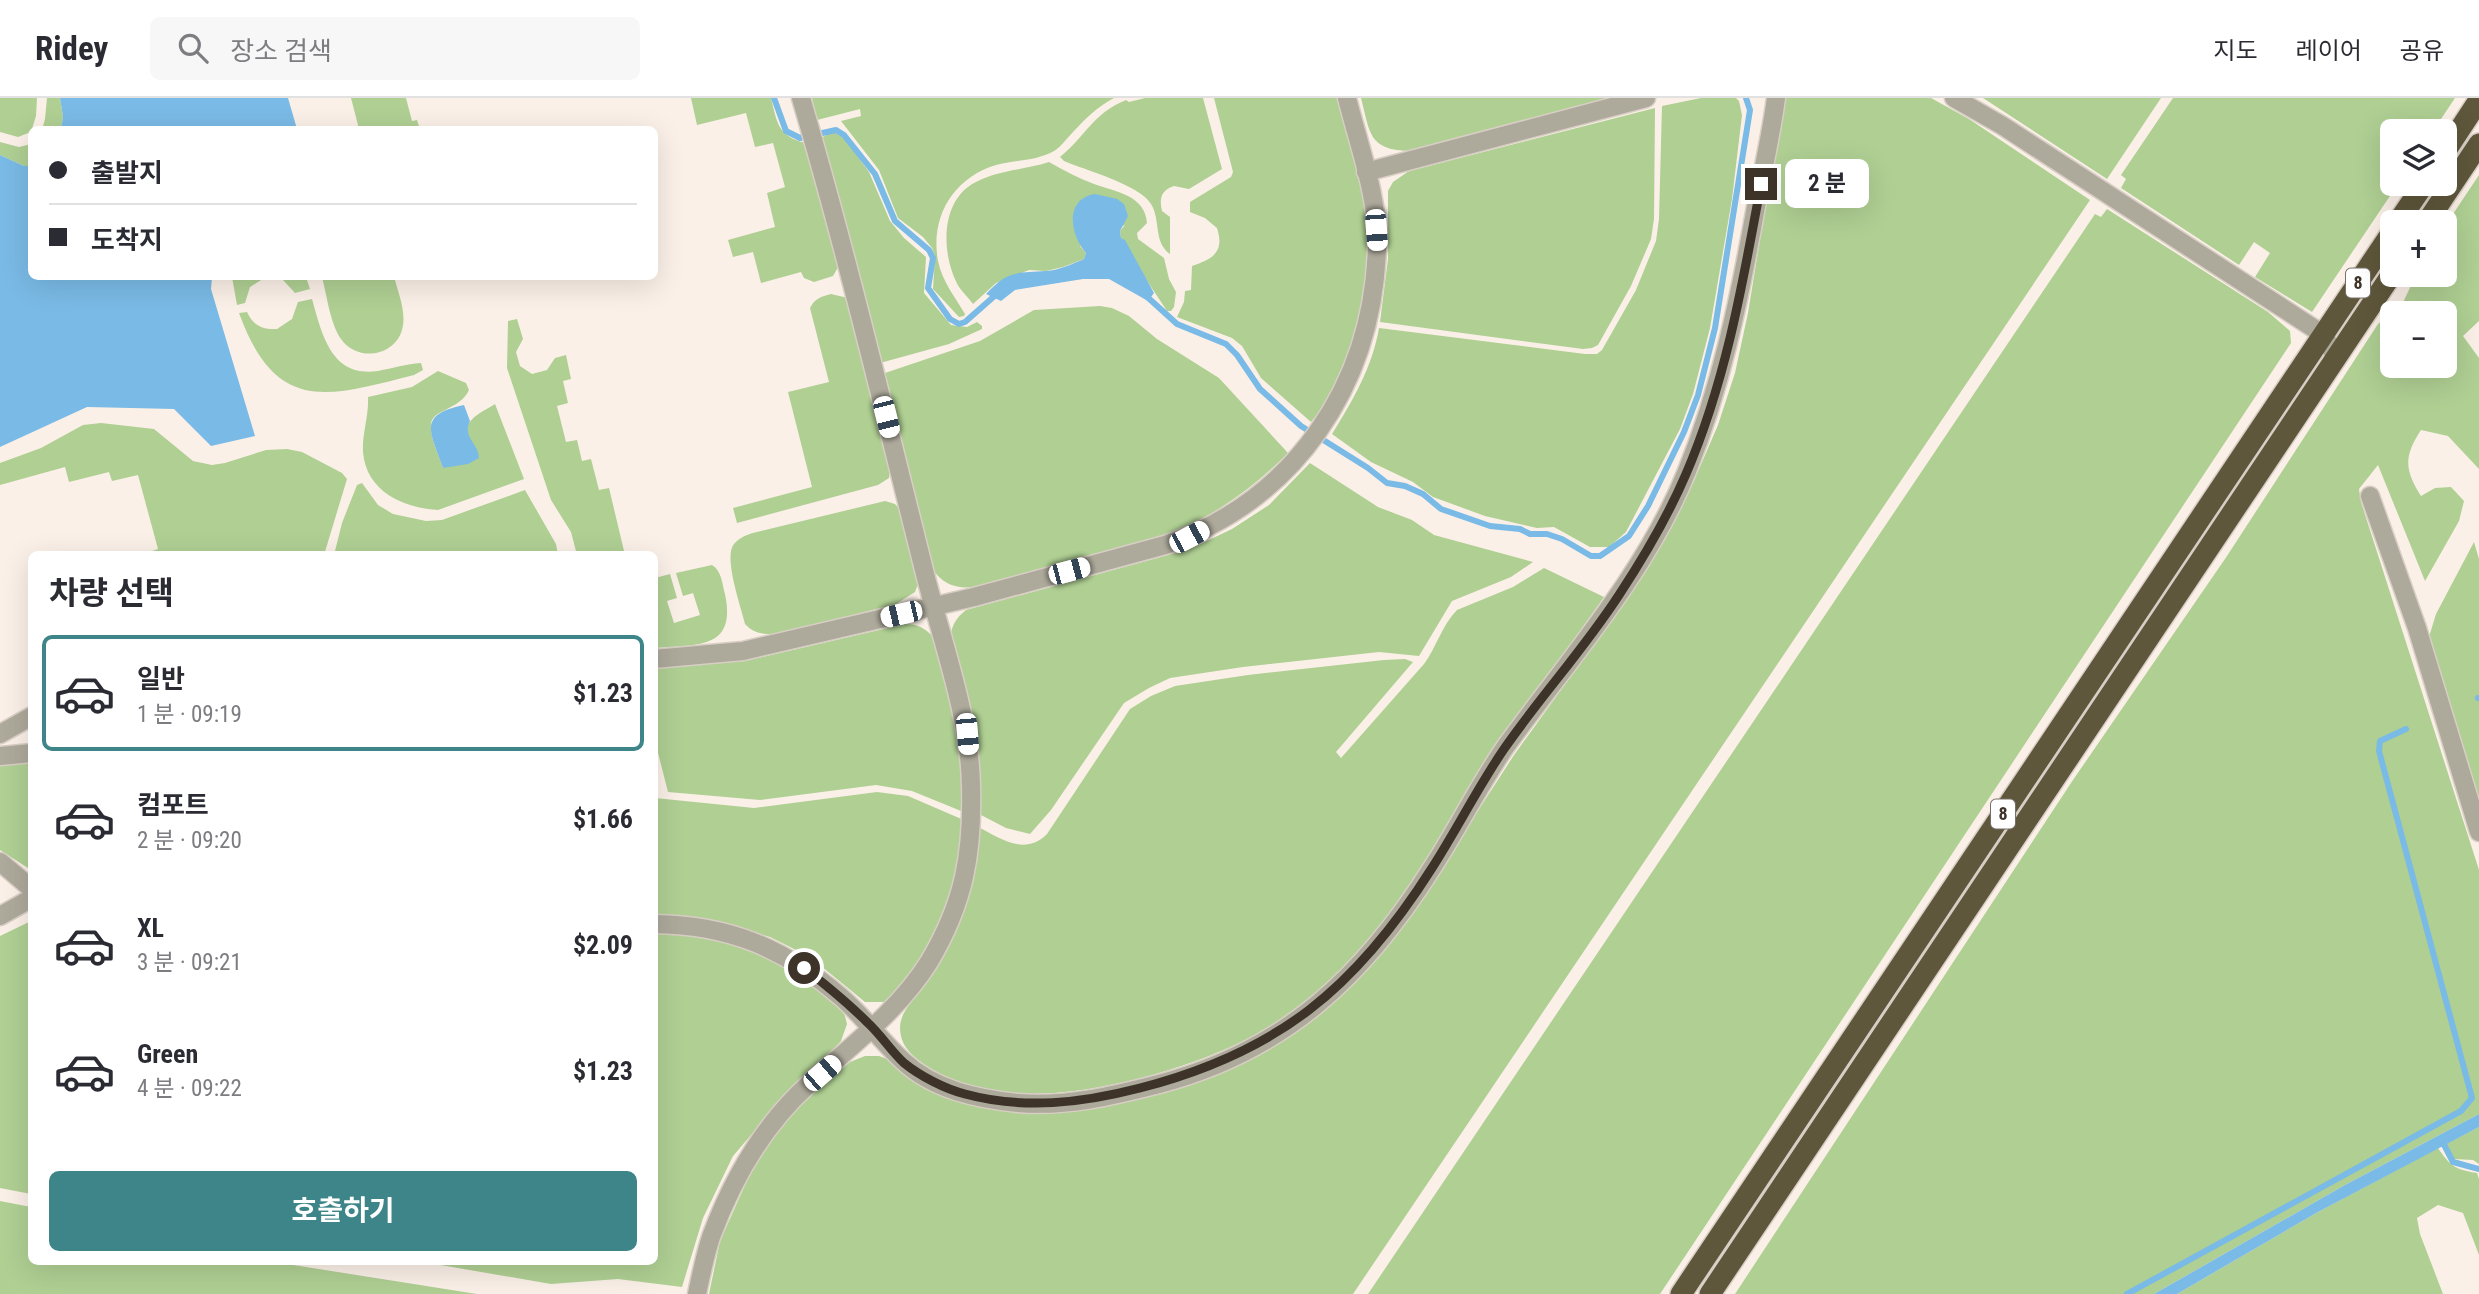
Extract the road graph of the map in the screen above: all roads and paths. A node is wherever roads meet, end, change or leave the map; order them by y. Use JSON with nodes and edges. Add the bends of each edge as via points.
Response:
{"nodes":[{"id":1,"x":801,"y":98,"type":"edge"},
{"id":2,"x":1347,"y":98,"type":"edge"},
{"id":3,"x":1646,"y":98,"type":"edge"},
{"id":4,"x":1776,"y":98,"type":"edge"},
{"id":5,"x":1954,"y":98,"type":"edge"},
{"id":6,"x":2479,"y":100,"type":"edge"},
{"id":7,"x":2457,"y":134,"type":"edge"},
{"id":8,"x":2479,"y":144,"type":"edge"},
{"id":9,"x":1366,"y":172,"type":"junction"},
{"id":10,"x":2435,"y":210,"type":"edge"},
{"id":11,"x":2380,"y":250,"type":"edge"},
{"id":12,"x":2383,"y":287,"type":"edge"},
{"id":13,"x":2324,"y":335,"type":"junction"},
{"id":14,"x":2336,"y":358,"type":"junction"},
{"id":15,"x":2370,"y":496,"type":"dead end"},
{"id":16,"x":933,"y":607,"type":"junction"},
{"id":17,"x":658,"y":659,"type":"edge"},
{"id":18,"x":28,"y":718,"type":"edge"},
{"id":19,"x":0,"y":734,"type":"edge"},
{"id":20,"x":28,"y":754,"type":"edge"},
{"id":21,"x":0,"y":757,"type":"edge"},
{"id":22,"x":2479,"y":832,"type":"edge"},
{"id":23,"x":0,"y":862,"type":"edge"},
{"id":24,"x":28,"y":886,"type":"edge"},
{"id":25,"x":28,"y":900,"type":"edge"},
{"id":26,"x":0,"y":916,"type":"edge"},
{"id":27,"x":658,"y":924,"type":"edge"},
{"id":28,"x":873,"y":1027,"type":"junction"},
{"id":29,"x":697,"y":1294,"type":"edge"},
{"id":30,"x":1681,"y":1294,"type":"edge"},
{"id":31,"x":1710,"y":1294,"type":"edge"}],
"edges":[{"from":1,"to":16,"type":"street"},
{"from":2,"to":9,"type":"street"},
{"from":3,"to":9,"type":"street"},
{"from":4,"to":28,"type":"street","via":[[1722,372],[1668,512],[1618,596],[1503,750],[1419,888],[1341,985],[1284,1030],[1212,1066],[1067,1104],[985,1099],[953,1090],[907,1065]]},
{"from":5,"to":13,"type":"street"},
{"from":6,"to":7,"type":"highway"},
{"from":8,"to":10,"type":"highway"},
{"from":9,"to":16,"type":"street","via":[[1378,248],[1361,350],[1322,425],[1282,474],[1231,515],[1189,537]]},
{"from":11,"to":13,"type":"highway","number":"8"},
{"from":12,"to":14,"type":"highway","number":"8"},
{"from":13,"to":14,"type":"street"},
{"from":13,"to":30,"type":"highway","number":"8"},
{"from":14,"to":31,"type":"highway","number":"8"},
{"from":15,"to":22,"type":"street","via":[[2417,628]]},
{"from":16,"to":17,"type":"street","via":[[743,651]]},
{"from":16,"to":28,"type":"street","via":[[967,734],[971,794],[968,867],[956,908],[928,963]]},
{"from":18,"to":19,"type":"street"},
{"from":20,"to":21,"type":"street"},
{"from":23,"to":24,"type":"street"},
{"from":25,"to":26,"type":"street"},
{"from":27,"to":28,"type":"street","via":[[713,929],[776,951],[804,968]]},
{"from":28,"to":29,"type":"street","via":[[807,1085],[749,1154],[711,1237]]}]}
